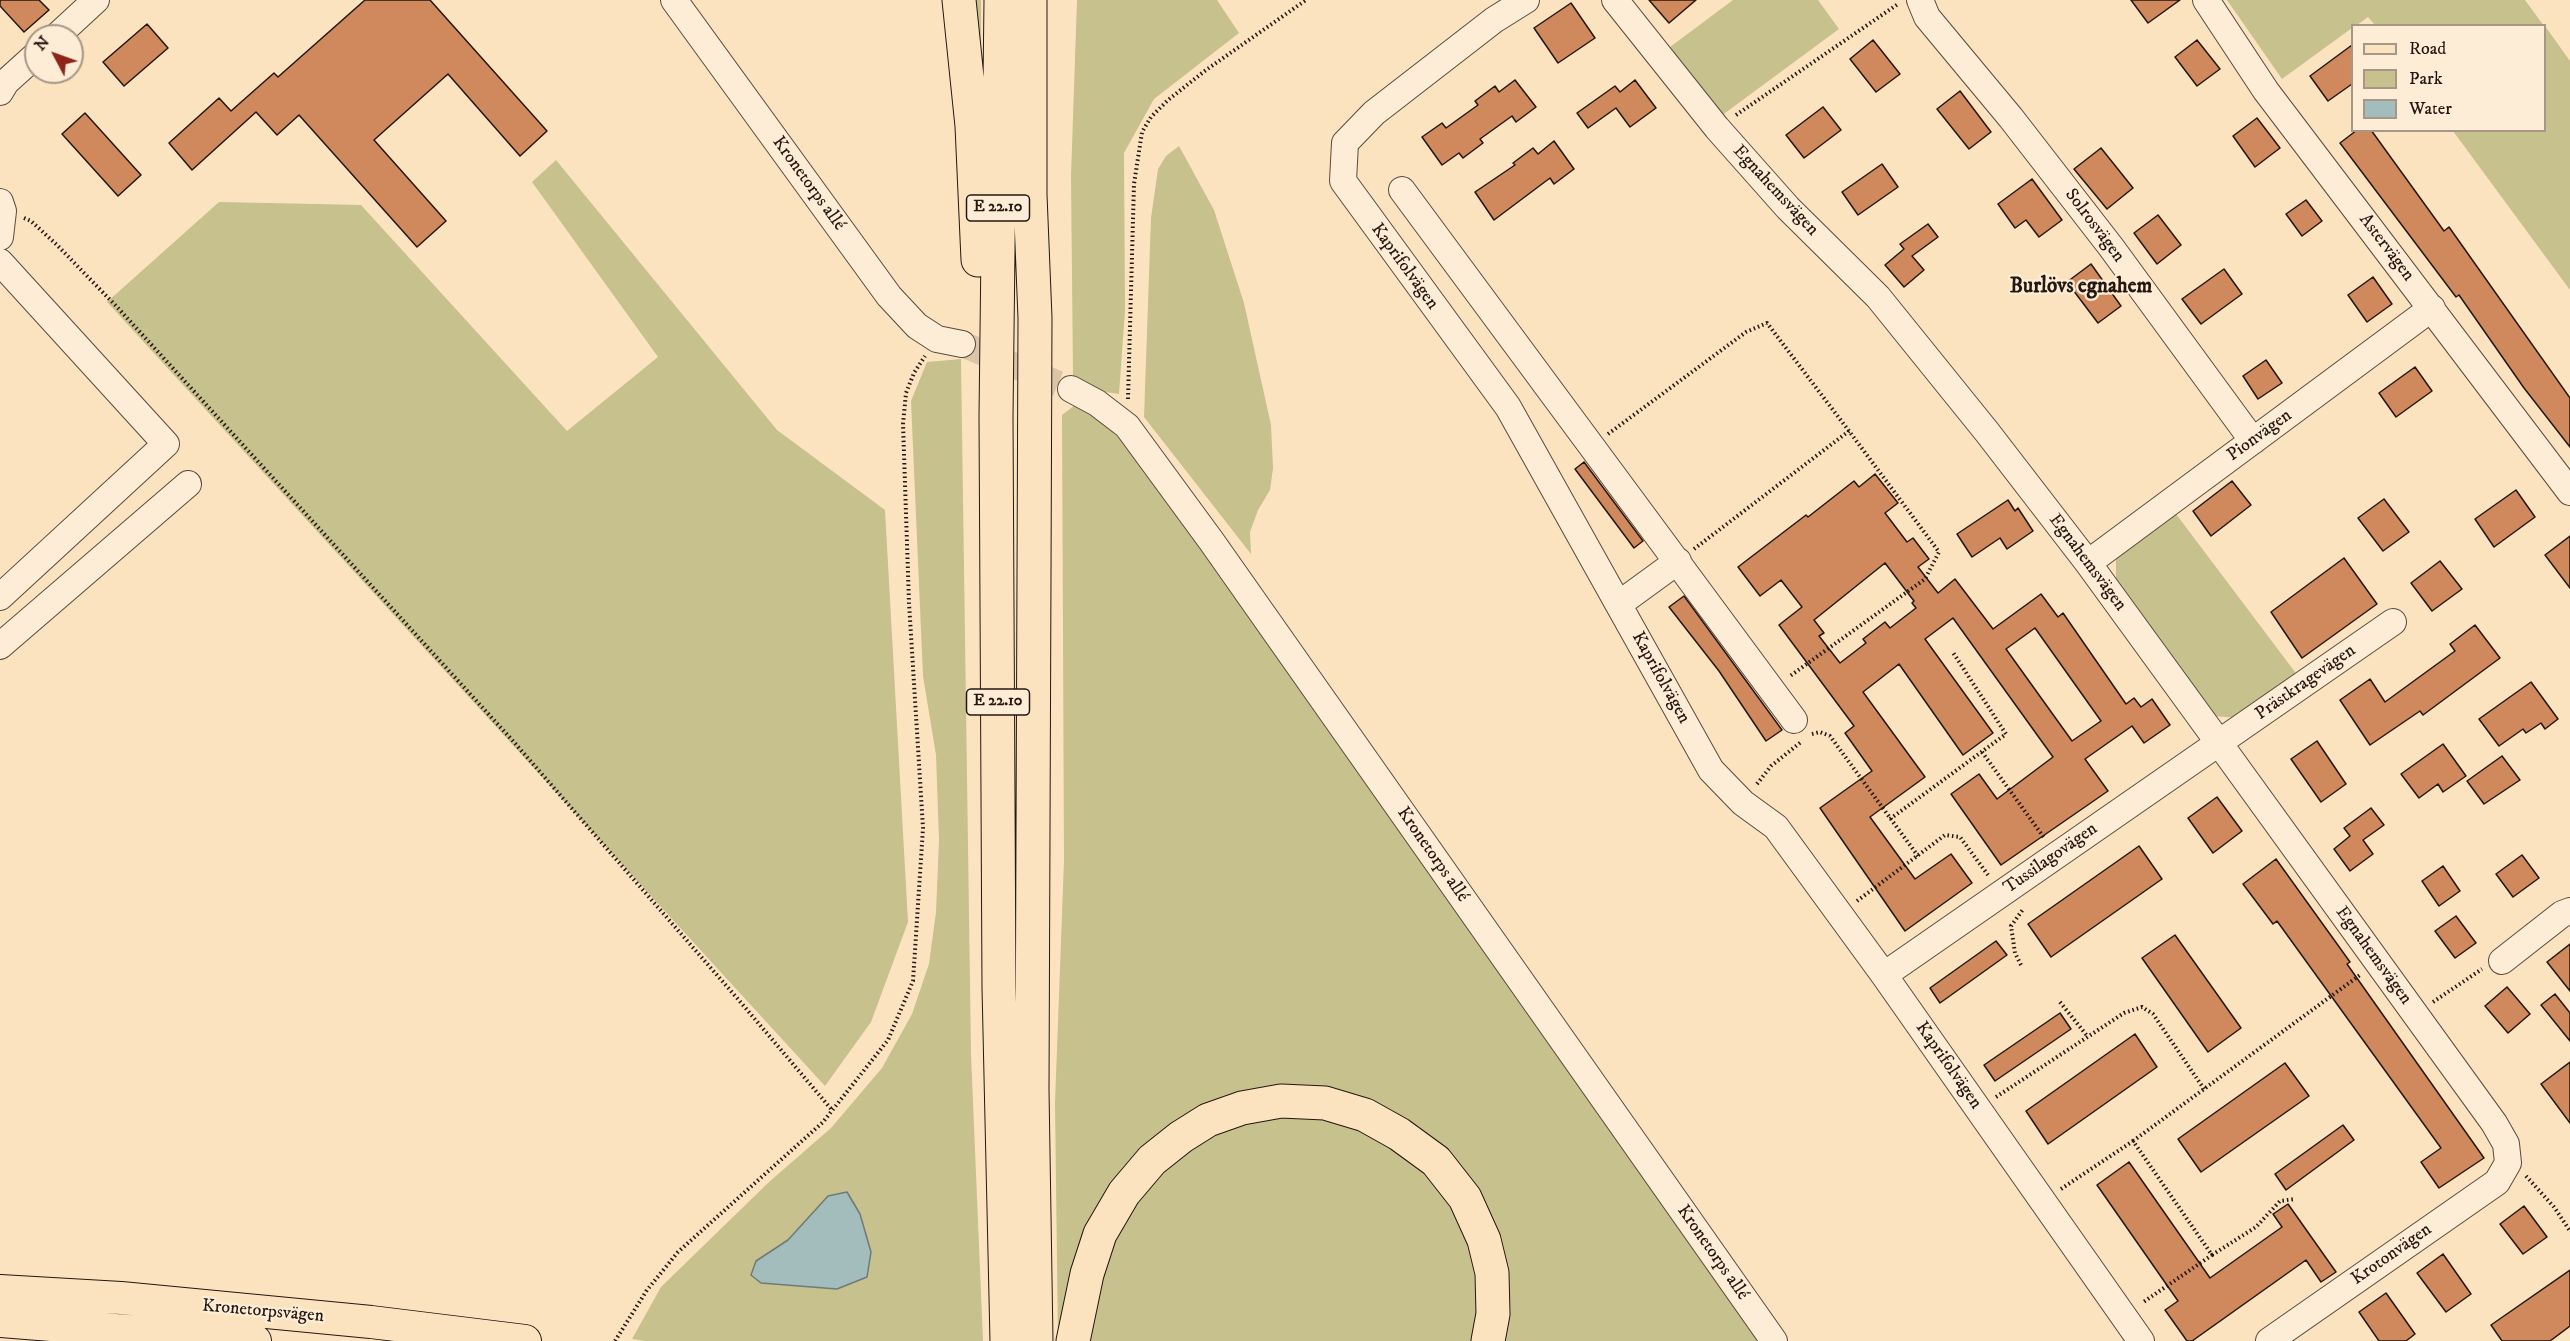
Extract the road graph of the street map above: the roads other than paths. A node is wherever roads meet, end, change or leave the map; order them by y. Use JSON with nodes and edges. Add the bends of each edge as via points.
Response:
{"nodes":[{"id":1,"x":96,"y":0,"type":"edge"},
{"id":2,"x":674,"y":0,"type":"edge"},
{"id":3,"x":959,"y":0,"type":"edge"},
{"id":4,"x":1001,"y":0,"type":"edge"},
{"id":5,"x":1030,"y":0,"type":"edge"},
{"id":6,"x":1051,"y":0,"type":"edge"},
{"id":7,"x":1526,"y":0,"type":"edge"},
{"id":8,"x":1615,"y":0,"type":"edge"},
{"id":9,"x":2206,"y":0,"type":"edge"},
{"id":10,"x":1924,"y":8,"type":"edge"},
{"id":11,"x":70,"y":24,"type":"edge"},
{"id":12,"x":24,"y":66,"type":"edge"},
{"id":13,"x":0,"y":92,"type":"edge"},
{"id":14,"x":1402,"y":190,"type":"dead end"},
{"id":15,"x":1,"y":206,"type":"edge"},
{"id":16,"x":0,"y":237,"type":"edge"},
{"id":17,"x":1,"y":265,"type":"edge"},
{"id":18,"x":2432,"y":308,"type":"junction"},
{"id":19,"x":1035,"y":318,"type":"junction"},
{"id":20,"x":962,"y":344,"type":"tunnel mouth"},
{"id":21,"x":1071,"y":389,"type":"tunnel mouth"},
{"id":22,"x":996,"y":416,"type":"junction"},
{"id":23,"x":2253,"y":441,"type":"junction"},
{"id":24,"x":188,"y":484,"type":"dead end"},
{"id":25,"x":2570,"y":492,"type":"edge"},
{"id":26,"x":1678,"y":561,"type":"junction"},
{"id":27,"x":2088,"y":563,"type":"junction"},
{"id":28,"x":1,"y":595,"type":"edge"},
{"id":29,"x":1619,"y":604,"type":"junction"},
{"id":30,"x":2393,"y":622,"type":"dead end"},
{"id":31,"x":0,"y":646,"type":"edge"},
{"id":32,"x":1802,"y":732,"type":"road end"},
{"id":33,"x":2219,"y":743,"type":"junction"},
{"id":34,"x":2570,"y":911,"type":"edge"},
{"id":35,"x":2502,"y":960,"type":"road end"},
{"id":36,"x":1884,"y":975,"type":"junction"},
{"id":37,"x":2508,"y":1163,"type":"joint"},
{"id":38,"x":0,"y":1291,"type":"edge"},
{"id":39,"x":0,"y":1321,"type":"edge"},
{"id":40,"x":248,"y":1341,"type":"edge"},
{"id":41,"x":525,"y":1341,"type":"edge"},
{"id":42,"x":1007,"y":1341,"type":"edge"},
{"id":43,"x":1036,"y":1341,"type":"edge"},
{"id":44,"x":1073,"y":1341,"type":"edge"},
{"id":45,"x":1488,"y":1341,"type":"edge"},
{"id":46,"x":1774,"y":1341,"type":"edge"},
{"id":47,"x":2141,"y":1341,"type":"edge"},
{"id":48,"x":2268,"y":1341,"type":"edge"}],
"edges":[{"from":1,"to":11,"type":"street"},
{"from":2,"to":20,"type":"street","name":"Kronetorps allé","via":[[889,296],[917,326],[937,339]]},
{"from":3,"to":22,"type":"highway","via":[[972,126],[982,327]]},
{"from":4,"to":22,"type":"highway","number":"E 22.10"},
{"from":5,"to":19,"type":"highway","number":"E 22.10","via":[[1030,195]]},
{"from":6,"to":19,"type":"highway","via":[[1050,161]]},
{"from":7,"to":29,"type":"street","name":"Kaprifolvägen","via":[[1494,20],[1374,113],[1345,143],[1342,181],[1508,407]]},
{"from":8,"to":27,"type":"street","name":"Egnahemsvägen","via":[[1717,128],[1788,208],[1878,297]]},
{"from":9,"to":18,"type":"street","name":"Astervägen","via":[[2266,91]]},
{"from":10,"to":23,"type":"street","name":"Solrosvägen","via":[[2111,247]]},
{"from":12,"to":13,"type":"street"},
{"from":14,"to":26,"type":"street"},
{"from":15,"to":16,"type":"street"},
{"from":17,"to":28,"type":"street","via":[[166,444]]},
{"from":18,"to":23,"type":"street","name":"Pionvägen"},
{"from":18,"to":25,"type":"street","name":"Astervägen"},
{"from":19,"to":43,"type":"highway","number":"E 22.10","via":[[1032,1089]]},
{"from":21,"to":46,"type":"street","name":"Kronetorps allé","via":[[1127,426]]},
{"from":22,"to":42,"type":"highway","number":"E 22.10","via":[[999,976]]},
{"from":23,"to":27,"type":"street","name":"Pionvägen"},
{"from":24,"to":31,"type":"street"},
{"from":26,"to":29,"type":"street"},
{"from":26,"to":32,"type":"street"},
{"from":27,"to":33,"type":"street","name":"Egnahemsvägen"},
{"from":29,"to":36,"type":"street","name":"Kaprifolvägen","via":[[1711,770],[1743,803],[1776,828]]},
{"from":30,"to":33,"type":"street","name":"Prästkragevägen"},
{"from":33,"to":36,"type":"street","name":"Tussilagovägen"},
{"from":33,"to":37,"type":"street","name":"Egnahemsvägen","via":[[2494,1123],[2506,1144]]},
{"from":34,"to":35,"type":"street"},
{"from":36,"to":47,"type":"street","name":"Kaprifolvägen"},
{"from":37,"to":48,"type":"street","name":"Krotonvägen","via":[[2497,1182]]},
{"from":38,"to":41,"type":"main road","name":"Kronetorpsvägen","via":[[121,1298]]},
{"from":39,"to":40,"type":"main road","name":"Kronetorpsvägen"},
{"from":44,"to":45,"type":"highway","via":[[1100,1234],[1124,1193],[1152,1160],[1208,1120],[1242,1108],[1281,1101],[1325,1103],[1365,1115],[1436,1161],[1465,1197],[1484,1240],[1492,1273],[1493,1314]]}]}
